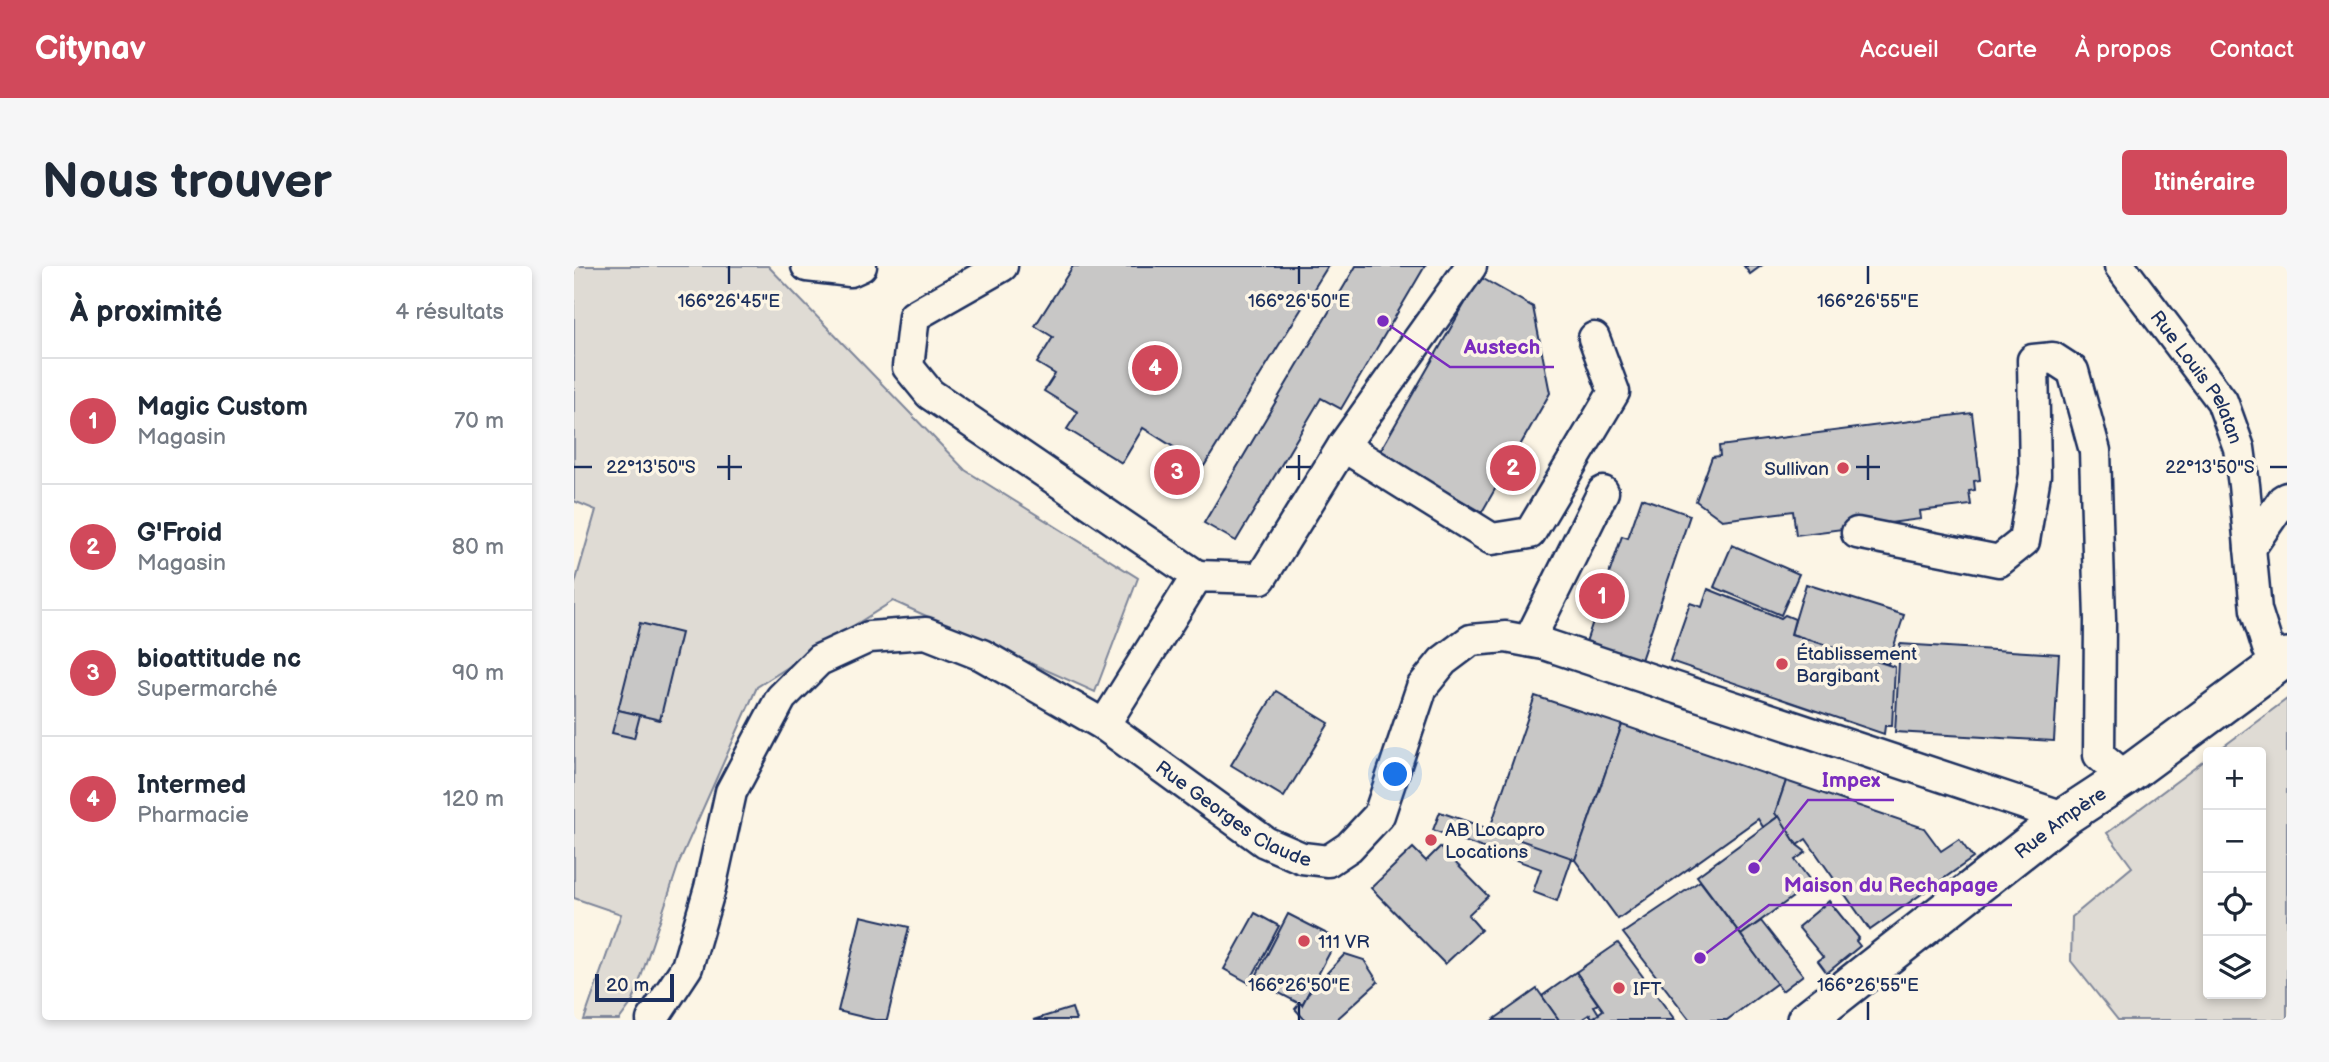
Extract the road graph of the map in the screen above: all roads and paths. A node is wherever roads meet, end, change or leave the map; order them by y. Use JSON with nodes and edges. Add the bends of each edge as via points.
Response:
{"nodes":[{"id":1,"x":807,"y":266,"type":"edge"},
{"id":2,"x":861,"y":266,"type":"edge"},
{"id":3,"x":1002,"y":266,"type":"edge"},
{"id":4,"x":1471,"y":266,"type":"edge"},
{"id":5,"x":2120,"y":266,"type":"edge"},
{"id":6,"x":1594,"y":338,"type":"dead end"},
{"id":7,"x":1343,"y":446,"type":"junction"},
{"id":8,"x":1603,"y":492,"type":"dead end"},
{"id":9,"x":2287,"y":498,"type":"edge"},
{"id":10,"x":1857,"y":533,"type":"dead end"},
{"id":11,"x":2250,"y":548,"type":"junction"},
{"id":12,"x":1197,"y":576,"type":"junction"},
{"id":13,"x":1529,"y":641,"type":"junction"},
{"id":14,"x":2283,"y":661,"type":"edge"},
{"id":15,"x":1104,"y":726,"type":"junction"},
{"id":16,"x":2124,"y":777,"type":"junction"},
{"id":17,"x":2064,"y":817,"type":"junction"},
{"id":18,"x":652,"y":1020,"type":"edge"},
{"id":19,"x":1806,"y":1020,"type":"edge"}],
"edges":[{"from":1,"to":2,"type":"street","via":[[850,271]]},
{"from":3,"to":12,"type":"street","via":[[914,316],[908,367],[930,394]]},
{"from":4,"to":7,"type":"street"},
{"from":5,"to":11,"type":"street","name":"Rue Louis Pelatan","via":[[2222,401],[2239,448]]},
{"from":6,"to":7,"type":"street","via":[[1614,392],[1530,533],[1492,539]]},
{"from":7,"to":12,"type":"street","via":[[1261,578]]},
{"from":8,"to":13,"type":"street"},
{"from":9,"to":11,"type":"street"},
{"from":10,"to":16,"type":"street","via":[[1999,561],[2024,541],[2035,475],[2033,360],[2053,358],[2073,371],[2095,451],[2099,755]]},
{"from":11,"to":14,"type":"street","name":"Rue Louis Pelatan","via":[[2256,610],[2268,648]]},
{"from":12,"to":15,"type":"street"},
{"from":13,"to":15,"type":"street","name":"Rue Georges Claude","via":[[1506,637],[1471,640],[1443,661],[1422,687],[1378,815],[1349,847],[1328,861],[1302,858],[1265,842]]},
{"from":13,"to":17,"type":"street","name":"Rue Georges Claude"},
{"from":14,"to":16,"type":"main road","name":"Rue Ampère"},
{"from":15,"to":18,"type":"street","name":"Rue Georges Claude","via":[[982,655],[926,634],[869,636],[819,660],[781,698],[731,792],[687,967]]},
{"from":16,"to":17,"type":"main road","name":"Rue Ampère"},
{"from":17,"to":19,"type":"main road","name":"Rue Ampère"}]}
